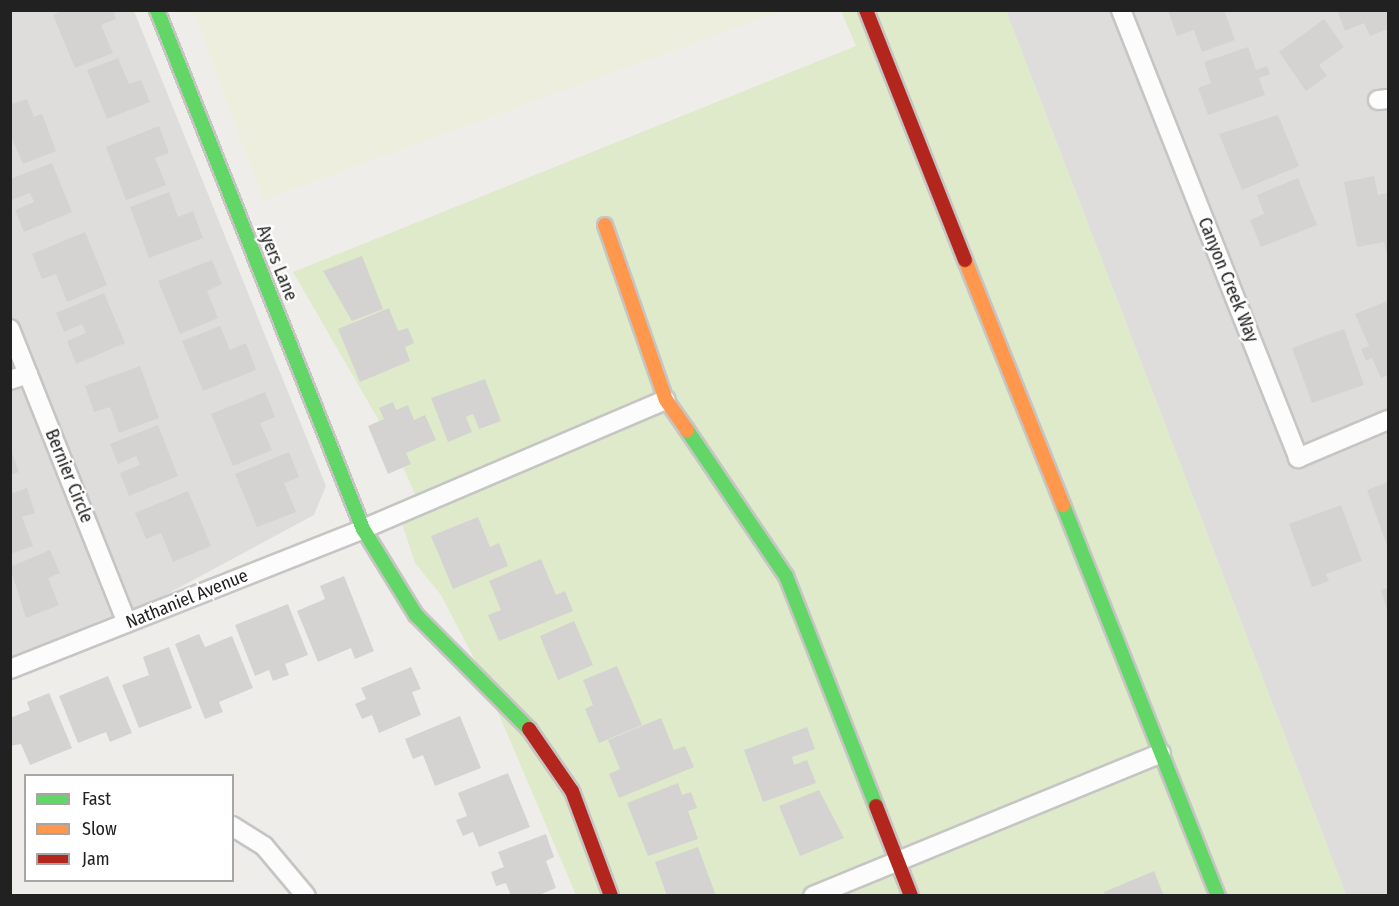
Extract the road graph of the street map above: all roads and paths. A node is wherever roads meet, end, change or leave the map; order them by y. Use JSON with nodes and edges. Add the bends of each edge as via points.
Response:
{"nodes":[{"id":1,"x":157,"y":10,"type":"edge"},
{"id":2,"x":866,"y":10,"type":"edge"},
{"id":3,"x":1121,"y":10,"type":"edge"},
{"id":4,"x":605,"y":225,"type":"dead end"},
{"id":5,"x":10,"y":329,"type":"edge"},
{"id":6,"x":28,"y":374,"type":"junction"},
{"id":7,"x":10,"y":380,"type":"edge"},
{"id":8,"x":666,"y":400,"type":"junction"},
{"id":9,"x":1389,"y":420,"type":"edge"},
{"id":10,"x":363,"y":529,"type":"junction"},
{"id":11,"x":126,"y":623,"type":"junction"},
{"id":12,"x":10,"y":669,"type":"edge"},
{"id":13,"x":1161,"y":753,"type":"junction"},
{"id":14,"x":234,"y":827,"type":"edge"},
{"id":15,"x":898,"y":861,"type":"junction"},
{"id":16,"x":306,"y":896,"type":"edge"},
{"id":17,"x":611,"y":896,"type":"edge"},
{"id":18,"x":813,"y":896,"type":"edge"},
{"id":19,"x":911,"y":896,"type":"edge"},
{"id":20,"x":1218,"y":896,"type":"edge"}],
"edges":[{"from":1,"to":10,"type":"street","name":"Ayers Lane"},
{"from":2,"to":13,"type":"street"},
{"from":3,"to":9,"type":"street","name":"Canyon Creek Way","via":[[1298,458]]},
{"from":4,"to":8,"type":"street"},
{"from":5,"to":6,"type":"street","name":"Bernier Circle"},
{"from":6,"to":7,"type":"street"},
{"from":6,"to":11,"type":"street","name":"Bernier Circle"},
{"from":8,"to":10,"type":"street","name":"Nathaniel Avenue"},
{"from":8,"to":15,"type":"street","via":[[786,576]]},
{"from":10,"to":11,"type":"street","name":"Nathaniel Avenue"},
{"from":10,"to":17,"type":"street","name":"Ayers Lane","via":[[416,615],[529,728],[572,791]]},
{"from":11,"to":12,"type":"street","name":"Nathaniel Avenue"},
{"from":13,"to":15,"type":"street"},
{"from":13,"to":20,"type":"street"},
{"from":14,"to":16,"type":"street","via":[[264,846]]},
{"from":15,"to":18,"type":"street"},
{"from":15,"to":19,"type":"street"}]}
